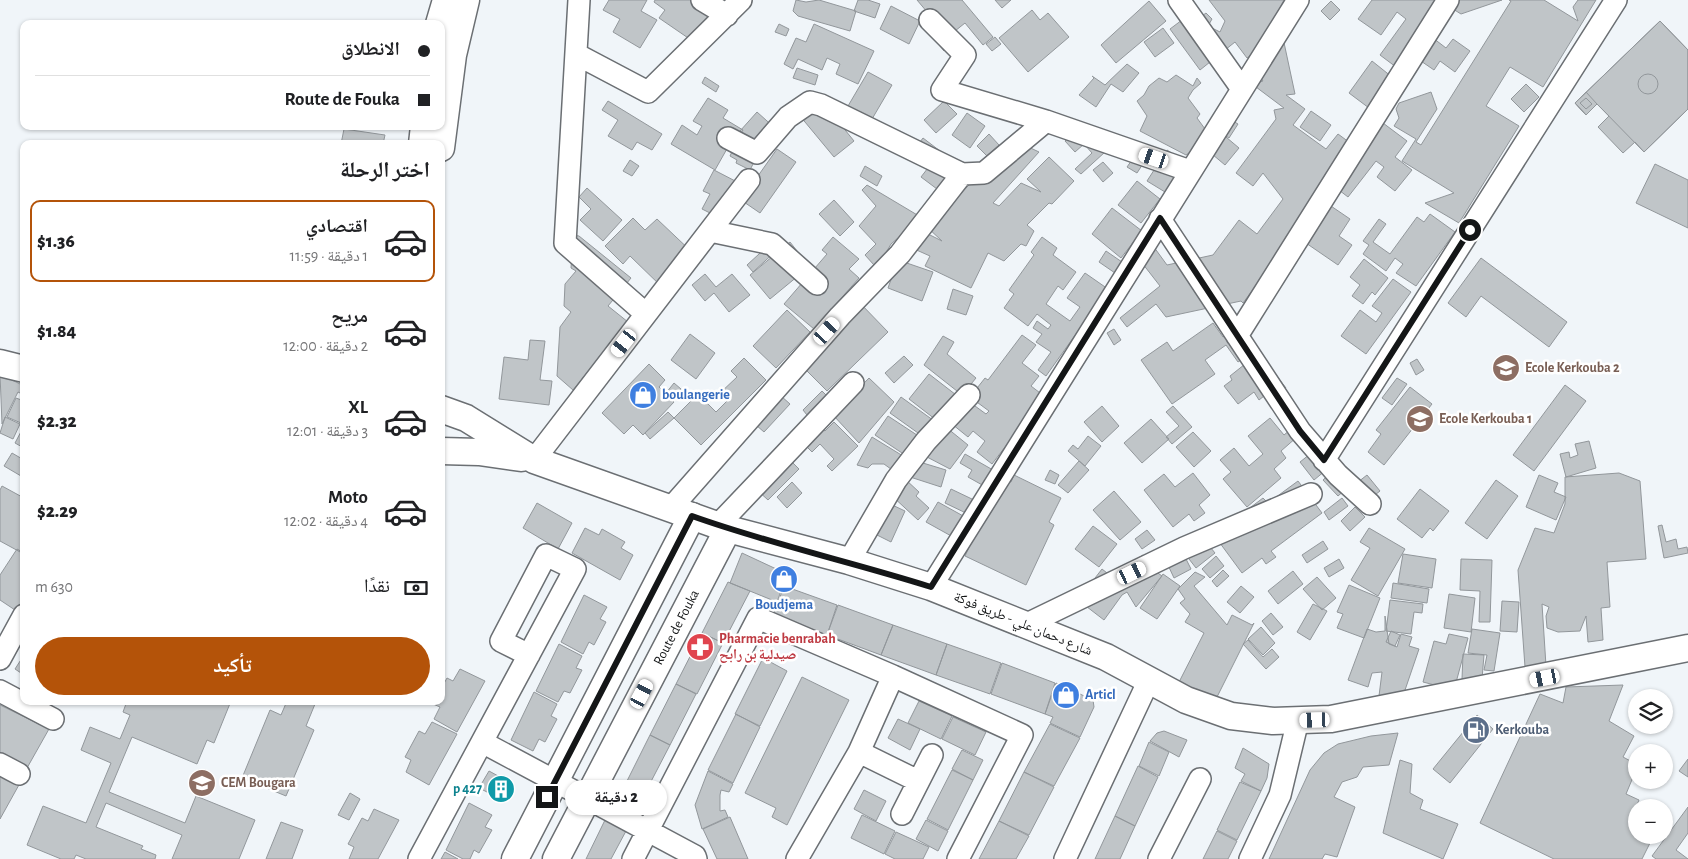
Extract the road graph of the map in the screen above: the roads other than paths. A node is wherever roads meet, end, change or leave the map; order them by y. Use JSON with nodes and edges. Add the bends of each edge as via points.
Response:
{"nodes":[{"id":1,"x":446,"y":0,"type":"edge"},
{"id":2,"x":466,"y":0,"type":"edge"},
{"id":3,"x":579,"y":0,"type":"edge"},
{"id":4,"x":702,"y":0,"type":"edge"},
{"id":5,"x":1179,"y":0,"type":"edge"},
{"id":6,"x":1298,"y":0,"type":"edge"},
{"id":7,"x":1448,"y":0,"type":"edge"},
{"id":8,"x":1616,"y":0,"type":"edge"},
{"id":9,"x":734,"y":7,"type":"edge"},
{"id":10,"x":440,"y":20,"type":"edge"},
{"id":11,"x":930,"y":20,"type":"dead end"},
{"id":12,"x":576,"y":54,"type":"junction"},
{"id":13,"x":1242,"y":88,"type":"junction"},
{"id":14,"x":445,"y":117,"type":"edge"},
{"id":15,"x":1046,"y":121,"type":"junction"},
{"id":16,"x":728,"y":138,"type":"dead end"},
{"id":17,"x":1190,"y":171,"type":"junction"},
{"id":18,"x":962,"y":174,"type":"junction"},
{"id":19,"x":749,"y":180,"type":"dead end"},
{"id":20,"x":1160,"y":218,"type":"junction"},
{"id":21,"x":710,"y":232,"type":"junction"},
{"id":22,"x":817,"y":284,"type":"dead end"},
{"id":23,"x":646,"y":314,"type":"junction"},
{"id":24,"x":1237,"y":336,"type":"junction"},
{"id":25,"x":0,"y":363,"type":"edge"},
{"id":26,"x":20,"y":368,"type":"edge"},
{"id":27,"x":853,"y":383,"type":"dead end"},
{"id":28,"x":969,"y":395,"type":"dead end"},
{"id":29,"x":445,"y":410,"type":"edge"},
{"id":30,"x":445,"y":451,"type":"edge"},
{"id":31,"x":534,"y":460,"type":"junction"},
{"id":32,"x":1324,"y":460,"type":"junction"},
{"id":33,"x":1311,"y":494,"type":"dead end"},
{"id":34,"x":1370,"y":504,"type":"dead end"},
{"id":35,"x":682,"y":512,"type":"junction"},
{"id":36,"x":723,"y":527,"type":"junction"},
{"id":37,"x":849,"y":562,"type":"junction"},
{"id":38,"x":931,"y":587,"type":"junction"},
{"id":39,"x":20,"y":622,"type":"edge"},
{"id":40,"x":1027,"y":624,"type":"junction"},
{"id":41,"x":1688,"y":648,"type":"edge"},
{"id":42,"x":529,"y":655,"type":"dead end"},
{"id":43,"x":0,"y":659,"type":"edge"},
{"id":44,"x":893,"y":676,"type":"junction"},
{"id":45,"x":1148,"y":680,"type":"junction"},
{"id":46,"x":0,"y":691,"type":"edge"},
{"id":47,"x":20,"y":702,"type":"edge"},
{"id":48,"x":26,"y":705,"type":"edge"},
{"id":49,"x":52,"y":719,"type":"dead end"},
{"id":50,"x":1298,"y":720,"type":"junction"},
{"id":51,"x":482,"y":742,"type":"junction"},
{"id":52,"x":859,"y":752,"type":"junction"},
{"id":53,"x":932,"y":755,"type":"dead end"},
{"id":54,"x":0,"y":764,"type":"edge"},
{"id":55,"x":19,"y":774,"type":"dead end"},
{"id":56,"x":1200,"y":779,"type":"dead end"},
{"id":57,"x":918,"y":781,"type":"junction"},
{"id":58,"x":555,"y":782,"type":"junction"},
{"id":59,"x":587,"y":799,"type":"junction"},
{"id":60,"x":902,"y":814,"type":"dead end"},
{"id":61,"x":648,"y":832,"type":"junction"},
{"id":62,"x":418,"y":859,"type":"edge"},
{"id":63,"x":515,"y":859,"type":"edge"},
{"id":64,"x":556,"y":859,"type":"edge"},
{"id":65,"x":633,"y":859,"type":"edge"},
{"id":66,"x":696,"y":859,"type":"edge"},
{"id":67,"x":796,"y":859,"type":"edge"},
{"id":68,"x":958,"y":859,"type":"edge"},
{"id":69,"x":1065,"y":859,"type":"edge"},
{"id":70,"x":1159,"y":859,"type":"edge"},
{"id":71,"x":1250,"y":859,"type":"edge"}],
"edges":[{"from":1,"to":10,"type":"main road"},
{"from":2,"to":14,"type":"main road","via":[[453,55]]},
{"from":3,"to":12,"type":"street"},
{"from":4,"to":9,"type":"street"},
{"from":5,"to":13,"type":"street"},
{"from":6,"to":13,"type":"street"},
{"from":7,"to":24,"type":"street"},
{"from":8,"to":32,"type":"street"},
{"from":9,"to":12,"type":"street","via":[[648,92]]},
{"from":11,"to":15,"type":"street","via":[[965,55],[942,90]]},
{"from":12,"to":23,"type":"street","via":[[565,243]]},
{"from":13,"to":17,"type":"street"},
{"from":15,"to":17,"type":"street"},
{"from":15,"to":18,"type":"street","via":[[984,173]]},
{"from":16,"to":18,"type":"street","via":[[757,153],[788,117],[810,102],[821,104]]},
{"from":17,"to":20,"type":"street"},
{"from":18,"to":35,"type":"street","via":[[900,254],[840,316]]},
{"from":19,"to":21,"type":"street"},
{"from":20,"to":24,"type":"street"},
{"from":20,"to":38,"type":"street"},
{"from":21,"to":22,"type":"street","via":[[772,244]]},
{"from":21,"to":23,"type":"street"},
{"from":23,"to":31,"type":"street"},
{"from":24,"to":32,"type":"street","via":[[1300,431]]},
{"from":25,"to":26,"type":"main road"},
{"from":27,"to":36,"type":"street"},
{"from":28,"to":37,"type":"street","via":[[926,441],[896,480]]},
{"from":29,"to":31,"type":"main road","name":"شارع دحمان علي - طريق فوكة","via":[[466,418]]},
{"from":30,"to":31,"type":"main road","name":"شارع دحمان علي - طريق فوكة"},
{"from":31,"to":35,"type":"main road","name":"شارع دحمان علي - طريق فوكة"},
{"from":32,"to":34,"type":"street"},
{"from":33,"to":40,"type":"street","via":[[1184,548]]},
{"from":35,"to":36,"type":"main road","name":"شارع دحمان علي - طريق فوكة"},
{"from":35,"to":58,"type":"main road"},
{"from":36,"to":37,"type":"main road","name":"شارع دحمان علي - طريق فوكة"},
{"from":36,"to":59,"type":"main road","name":"Route de Fouka"},
{"from":37,"to":38,"type":"main road","name":"شارع دحمان علي - طريق فوكة"},
{"from":38,"to":40,"type":"main road","name":"شارع دحمان علي - طريق فوكة"},
{"from":39,"to":43,"type":"street"},
{"from":40,"to":45,"type":"main road","name":"شارع دحمان علي - طريق فوكة","via":[[1106,657]]},
{"from":41,"to":50,"type":"main road","name":"شارع دحمان علي - طريق فوكة","via":[[1331,719]]},
{"from":42,"to":51,"type":"street"},
{"from":44,"to":52,"type":"street"},
{"from":44,"to":61,"type":"street","via":[[758,618]]},
{"from":44,"to":68,"type":"street","via":[[1022,735]]},
{"from":45,"to":50,"type":"main road","name":"شارع دحمان علي - طريق فوكة","via":[[1186,700],[1231,716]]},
{"from":45,"to":69,"type":"street"},
{"from":46,"to":47,"type":"street"},
{"from":48,"to":49,"type":"street"},
{"from":50,"to":71,"type":"street","via":[[1280,795]]},
{"from":51,"to":58,"type":"street"},
{"from":51,"to":62,"type":"street"},
{"from":52,"to":57,"type":"street"},
{"from":52,"to":67,"type":"street"},
{"from":53,"to":57,"type":"street"},
{"from":54,"to":55,"type":"street"},
{"from":56,"to":70,"type":"street"},
{"from":57,"to":60,"type":"street"},
{"from":58,"to":59,"type":"street"},
{"from":58,"to":63,"type":"main road"},
{"from":59,"to":61,"type":"street"},
{"from":59,"to":64,"type":"main road","name":"Route de Fouka"},
{"from":61,"to":65,"type":"street"},
{"from":61,"to":66,"type":"street"}]}
